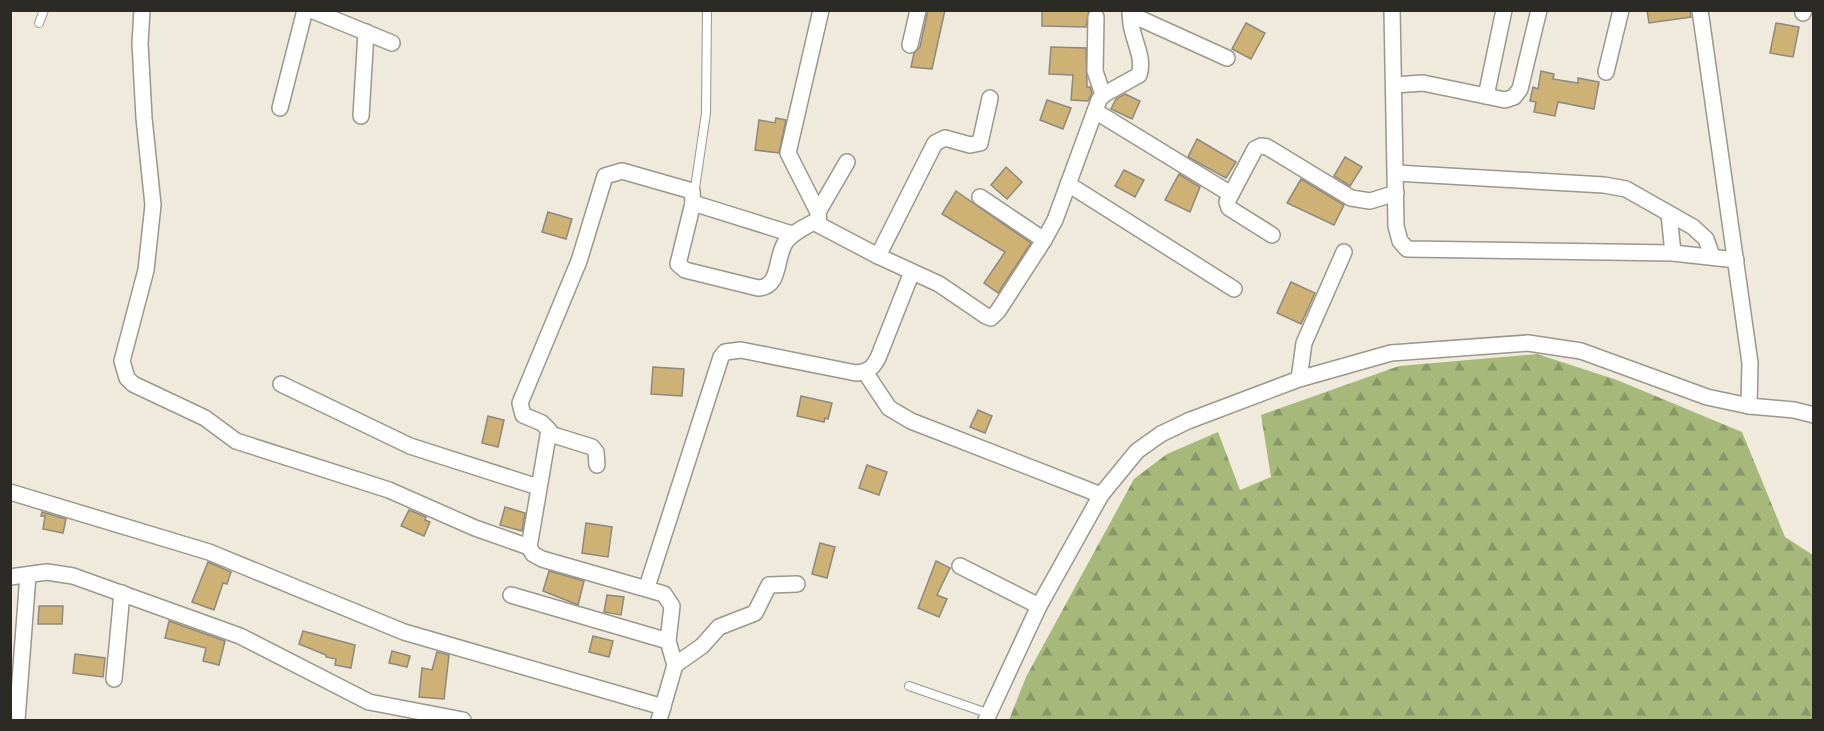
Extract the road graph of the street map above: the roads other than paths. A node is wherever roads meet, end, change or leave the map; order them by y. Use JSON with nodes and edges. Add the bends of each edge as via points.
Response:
{"nodes":[{"id":1,"x":44,"y":10,"type":"edge"},
{"id":2,"x":142,"y":10,"type":"edge"},
{"id":3,"x":305,"y":10,"type":"edge"},
{"id":4,"x":311,"y":10,"type":"edge"},
{"id":5,"x":707,"y":10,"type":"edge"},
{"id":6,"x":821,"y":10,"type":"edge"},
{"id":7,"x":918,"y":10,"type":"edge"},
{"id":8,"x":1392,"y":10,"type":"edge"},
{"id":9,"x":1504,"y":10,"type":"edge"},
{"id":10,"x":1539,"y":10,"type":"edge"},
{"id":11,"x":1621,"y":10,"type":"edge"},
{"id":12,"x":1700,"y":10,"type":"edge"},
{"id":13,"x":1130,"y":12,"type":"edge"},
{"id":14,"x":1096,"y":17,"type":"dead end"},
{"id":15,"x":39,"y":23,"type":"dead end"},
{"id":16,"x":366,"y":32,"type":"junction"},
{"id":17,"x":392,"y":43,"type":"dead end"},
{"id":18,"x":910,"y":45,"type":"dead end"},
{"id":19,"x":1227,"y":58,"type":"dead end"},
{"id":20,"x":1606,"y":72,"type":"dead end"},
{"id":21,"x":1394,"y":85,"type":"junction"},
{"id":22,"x":1103,"y":95,"type":"junction"},
{"id":23,"x":1486,"y":96,"type":"junction"},
{"id":24,"x":990,"y":98,"type":"dead end"},
{"id":25,"x":280,"y":108,"type":"dead end"},
{"id":26,"x":1095,"y":111,"type":"junction"},
{"id":27,"x":361,"y":116,"type":"dead end"},
{"id":28,"x":847,"y":162,"type":"dead end"},
{"id":29,"x":1396,"y":173,"type":"junction"},
{"id":30,"x":1068,"y":184,"type":"junction"},
{"id":31,"x":1229,"y":193,"type":"junction"},
{"id":32,"x":1396,"y":193,"type":"junction"},
{"id":33,"x":980,"y":197,"type":"dead end"},
{"id":34,"x":694,"y":200,"type":"junction"},
{"id":35,"x":1669,"y":213,"type":"junction"},
{"id":36,"x":817,"y":216,"type":"junction"},
{"id":37,"x":792,"y":234,"type":"junction"},
{"id":38,"x":1272,"y":235,"type":"dead end"},
{"id":39,"x":1044,"y":240,"type":"junction"},
{"id":40,"x":1344,"y":252,"type":"dead end"},
{"id":41,"x":1673,"y":253,"type":"junction"},
{"id":42,"x":878,"y":256,"type":"junction"},
{"id":43,"x":1712,"y":256,"type":"junction"},
{"id":44,"x":1736,"y":260,"type":"junction"},
{"id":45,"x":912,"y":272,"type":"junction"},
{"id":46,"x":1234,"y":289,"type":"dead end"},
{"id":47,"x":865,"y":372,"type":"junction"},
{"id":48,"x":1299,"y":379,"type":"junction"},
{"id":49,"x":281,"y":384,"type":"dead end"},
{"id":50,"x":1749,"y":406,"type":"junction"},
{"id":51,"x":1814,"y":415,"type":"edge"},
{"id":52,"x":550,"y":434,"type":"junction"},
{"id":53,"x":597,"y":465,"type":"dead end"},
{"id":54,"x":538,"y":487,"type":"junction"},
{"id":55,"x":10,"y":492,"type":"edge"},
{"id":56,"x":1101,"y":495,"type":"junction"},
{"id":57,"x":529,"y":548,"type":"junction"},
{"id":58,"x":960,"y":566,"type":"dead end"},
{"id":59,"x":28,"y":574,"type":"junction"},
{"id":60,"x":10,"y":577,"type":"edge"},
{"id":61,"x":797,"y":584,"type":"dead end"},
{"id":62,"x":647,"y":587,"type":"junction"},
{"id":63,"x":122,"y":593,"type":"junction"},
{"id":64,"x":511,"y":596,"type":"dead end"},
{"id":65,"x":1039,"y":606,"type":"junction"},
{"id":66,"x":668,"y":641,"type":"junction"},
{"id":67,"x":675,"y":665,"type":"junction"},
{"id":68,"x":114,"y":679,"type":"dead end"},
{"id":69,"x":909,"y":686,"type":"dead end"},
{"id":70,"x":661,"y":714,"type":"edge"},
{"id":71,"x":988,"y":717,"type":"edge"},
{"id":72,"x":17,"y":720,"type":"edge"},
{"id":73,"x":463,"y":720,"type":"edge"}],
"edges":[{"from":1,"to":15,"type":"lane"},
{"from":2,"to":57,"type":"street","via":[[144,118],[153,205],[146,270],[122,361],[128,378],[133,384],[205,418],[236,441],[389,490]]},
{"from":3,"to":25,"type":"street"},
{"from":4,"to":16,"type":"street"},
{"from":5,"to":34,"type":"lane","via":[[706,113]]},
{"from":6,"to":36,"type":"street","via":[[788,153]]},
{"from":7,"to":18,"type":"street"},
{"from":8,"to":21,"type":"street"},
{"from":9,"to":23,"type":"street"},
{"from":10,"to":23,"type":"street","via":[[1520,89],[1515,97],[1505,100]]},
{"from":11,"to":20,"type":"street"},
{"from":12,"to":44,"type":"street"},
{"from":13,"to":19,"type":"street"},
{"from":13,"to":22,"type":"street","via":[[1141,69],[1134,80]]},
{"from":14,"to":22,"type":"street","via":[[1095,70]]},
{"from":16,"to":17,"type":"street"},
{"from":16,"to":27,"type":"street"},
{"from":21,"to":23,"type":"street","via":[[1424,83]]},
{"from":21,"to":29,"type":"street"},
{"from":22,"to":26,"type":"street"},
{"from":24,"to":42,"type":"street","via":[[980,143],[970,145],[945,138],[935,143]]},
{"from":26,"to":30,"type":"street"},
{"from":26,"to":31,"type":"street"},
{"from":28,"to":36,"type":"street"},
{"from":29,"to":32,"type":"street"},
{"from":29,"to":35,"type":"street","via":[[1604,185],[1626,189]]},
{"from":30,"to":39,"type":"street"},
{"from":30,"to":46,"type":"street"},
{"from":31,"to":32,"type":"street","via":[[1255,149],[1261,146],[1351,198],[1370,201]]},
{"from":31,"to":38,"type":"street","via":[[1229,208]]},
{"from":32,"to":41,"type":"street","via":[[1396,226],[1400,242],[1407,249]]},
{"from":33,"to":39,"type":"street"},
{"from":34,"to":37,"type":"street"},
{"from":34,"to":37,"type":"street","via":[[678,259],[685,270],[766,288],[774,279],[780,254]]},
{"from":34,"to":52,"type":"street","via":[[692,191],[686,188],[622,171],[605,176],[579,261],[520,403],[523,415],[547,426]]},
{"from":35,"to":41,"type":"street"},
{"from":35,"to":43,"type":"street","via":[[1706,239]]},
{"from":36,"to":37,"type":"street"},
{"from":36,"to":42,"type":"street","via":[[824,229]]},
{"from":39,"to":45,"type":"street","via":[[990,318],[939,284]]},
{"from":40,"to":48,"type":"street","via":[[1304,343]]},
{"from":41,"to":43,"type":"street"},
{"from":42,"to":45,"type":"street"},
{"from":43,"to":44,"type":"street"},
{"from":44,"to":50,"type":"street","via":[[1750,363]]},
{"from":45,"to":47,"type":"street","via":[[878,358],[873,368]]},
{"from":47,"to":56,"type":"street","via":[[889,408],[911,421]]},
{"from":47,"to":62,"type":"street","via":[[741,350],[725,352]]},
{"from":48,"to":50,"type":"street","via":[[1391,353],[1528,344],[1581,351],[1707,397]]},
{"from":48,"to":56,"type":"street","via":[[1161,434],[1137,451]]},
{"from":49,"to":54,"type":"street","via":[[410,446]]},
{"from":50,"to":51,"type":"street"},
{"from":52,"to":53,"type":"street","via":[[592,447]]},
{"from":52,"to":54,"type":"street"},
{"from":54,"to":57,"type":"street"},
{"from":55,"to":70,"type":"street","via":[[209,552],[404,632]]},
{"from":56,"to":65,"type":"street"},
{"from":57,"to":62,"type":"street","via":[[542,559]]},
{"from":58,"to":65,"type":"street"},
{"from":59,"to":60,"type":"street"},
{"from":59,"to":63,"type":"street","via":[[60,573]]},
{"from":59,"to":72,"type":"street"},
{"from":61,"to":67,"type":"street","via":[[769,585],[755,613],[719,627],[702,646]]},
{"from":62,"to":66,"type":"street","via":[[669,600],[672,614]]},
{"from":63,"to":68,"type":"street"},
{"from":63,"to":73,"type":"street","via":[[259,645],[369,702]]},
{"from":64,"to":66,"type":"street"},
{"from":65,"to":71,"type":"street"},
{"from":66,"to":67,"type":"street"},
{"from":67,"to":70,"type":"street"},
{"from":69,"to":71,"type":"lane"}]}
